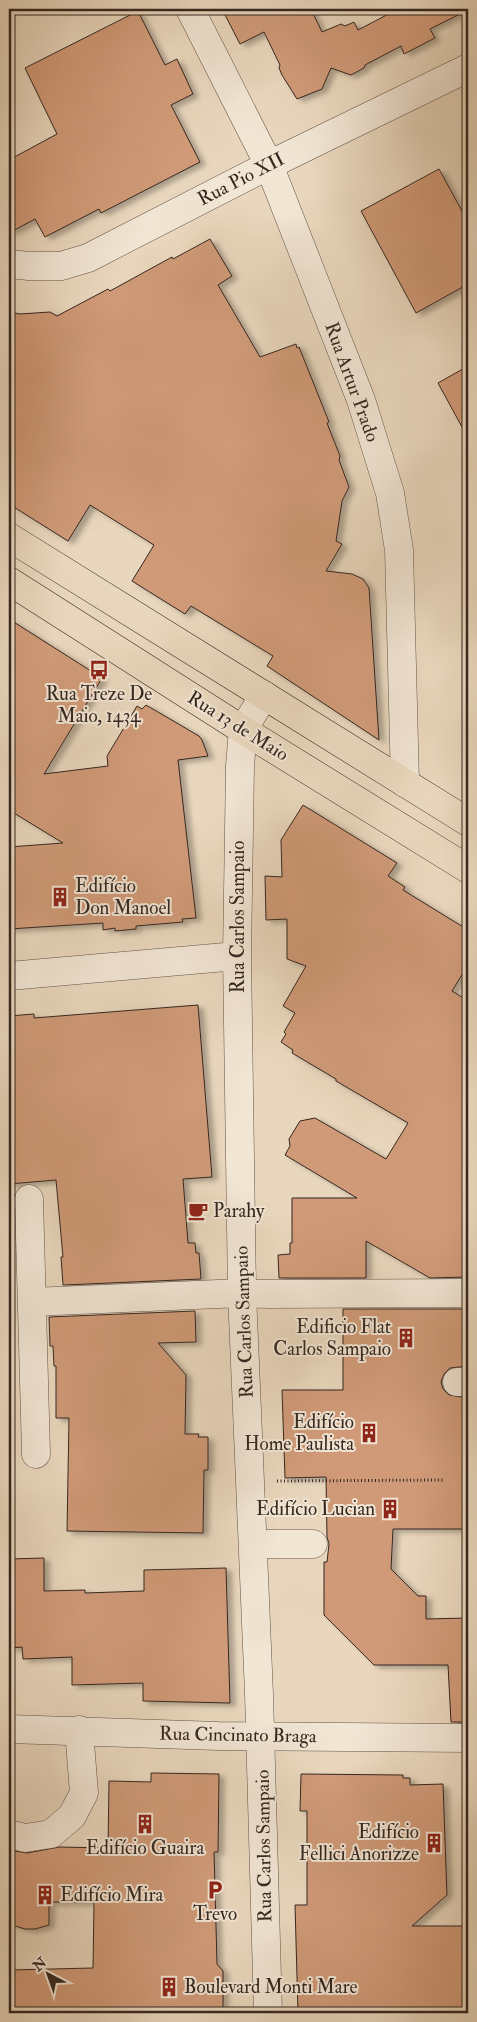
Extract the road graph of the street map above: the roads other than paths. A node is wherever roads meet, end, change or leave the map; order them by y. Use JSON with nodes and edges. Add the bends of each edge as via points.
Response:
{"nodes":[{"id":1,"x":190,"y":9,"type":"edge"},
{"id":2,"x":468,"y":68,"type":"edge"},
{"id":3,"x":269,"y":165,"type":"junction"},
{"id":4,"x":9,"y":264,"type":"edge"},
{"id":5,"x":9,"y":537,"type":"edge"},
{"id":6,"x":9,"y":581,"type":"edge"},
{"id":7,"x":264,"y":695,"type":"junction"},
{"id":8,"x":243,"y":730,"type":"junction"},
{"id":9,"x":406,"y":783,"type":"junction"},
{"id":10,"x":468,"y":822,"type":"edge"},
{"id":11,"x":468,"y":869,"type":"edge"},
{"id":12,"x":237,"y":956,"type":"junction"},
{"id":13,"x":9,"y":976,"type":"edge"},
{"id":14,"x":29,"y":1199,"type":"dead end"},
{"id":15,"x":242,"y":1293,"type":"junction"},
{"id":16,"x":468,"y":1293,"type":"edge"},
{"id":17,"x":32,"y":1302,"type":"junction"},
{"id":18,"x":36,"y":1454,"type":"dead end"},
{"id":19,"x":254,"y":1544,"type":"junction"},
{"id":20,"x":313,"y":1544,"type":"dead end"},
{"id":21,"x":9,"y":1729,"type":"edge"},
{"id":22,"x":79,"y":1730,"type":"junction"},
{"id":23,"x":261,"y":1736,"type":"junction"},
{"id":24,"x":468,"y":1738,"type":"edge"},
{"id":25,"x":9,"y":1834,"type":"edge"},
{"id":26,"x":268,"y":2013,"type":"edge"}],
"edges":[{"from":1,"to":3,"type":"street","name":"Rua Artur Prado"},
{"from":2,"to":3,"type":"street","name":"Rua Pio XII"},
{"from":3,"to":4,"type":"street","name":"Rua Pio XII","via":[[88,258],[60,266]]},
{"from":3,"to":9,"type":"street","name":"Rua Artur Prado","via":[[361,400],[390,492],[398,550]]},
{"from":5,"to":7,"type":"main road"},
{"from":6,"to":8,"type":"main road","name":"Rua 13 de Maio"},
{"from":7,"to":8,"type":"street","name":"Rua Carlos Sampaio"},
{"from":7,"to":9,"type":"main road"},
{"from":8,"to":11,"type":"main road","name":"Rua 13 de Maio"},
{"from":8,"to":12,"type":"street","name":"Rua Carlos Sampaio"},
{"from":9,"to":10,"type":"main road"},
{"from":12,"to":13,"type":"street"},
{"from":12,"to":15,"type":"street","name":"Rua Carlos Sampaio"},
{"from":14,"to":17,"type":"street"},
{"from":15,"to":16,"type":"street"},
{"from":15,"to":17,"type":"street"},
{"from":15,"to":19,"type":"street","name":"Rua Carlos Sampaio"},
{"from":17,"to":18,"type":"street"},
{"from":19,"to":20,"type":"street"},
{"from":19,"to":23,"type":"street","name":"Rua Carlos Sampaio"},
{"from":21,"to":22,"type":"street","name":"Rua Cincinato Braga"},
{"from":22,"to":23,"type":"street","name":"Rua Cincinato Braga"},
{"from":22,"to":25,"type":"street","via":[[84,1793],[72,1816],[51,1834],[25,1838]]},
{"from":23,"to":24,"type":"street","name":"Rua Cincinato Braga"},
{"from":23,"to":26,"type":"street","name":"Rua Carlos Sampaio"}]}
